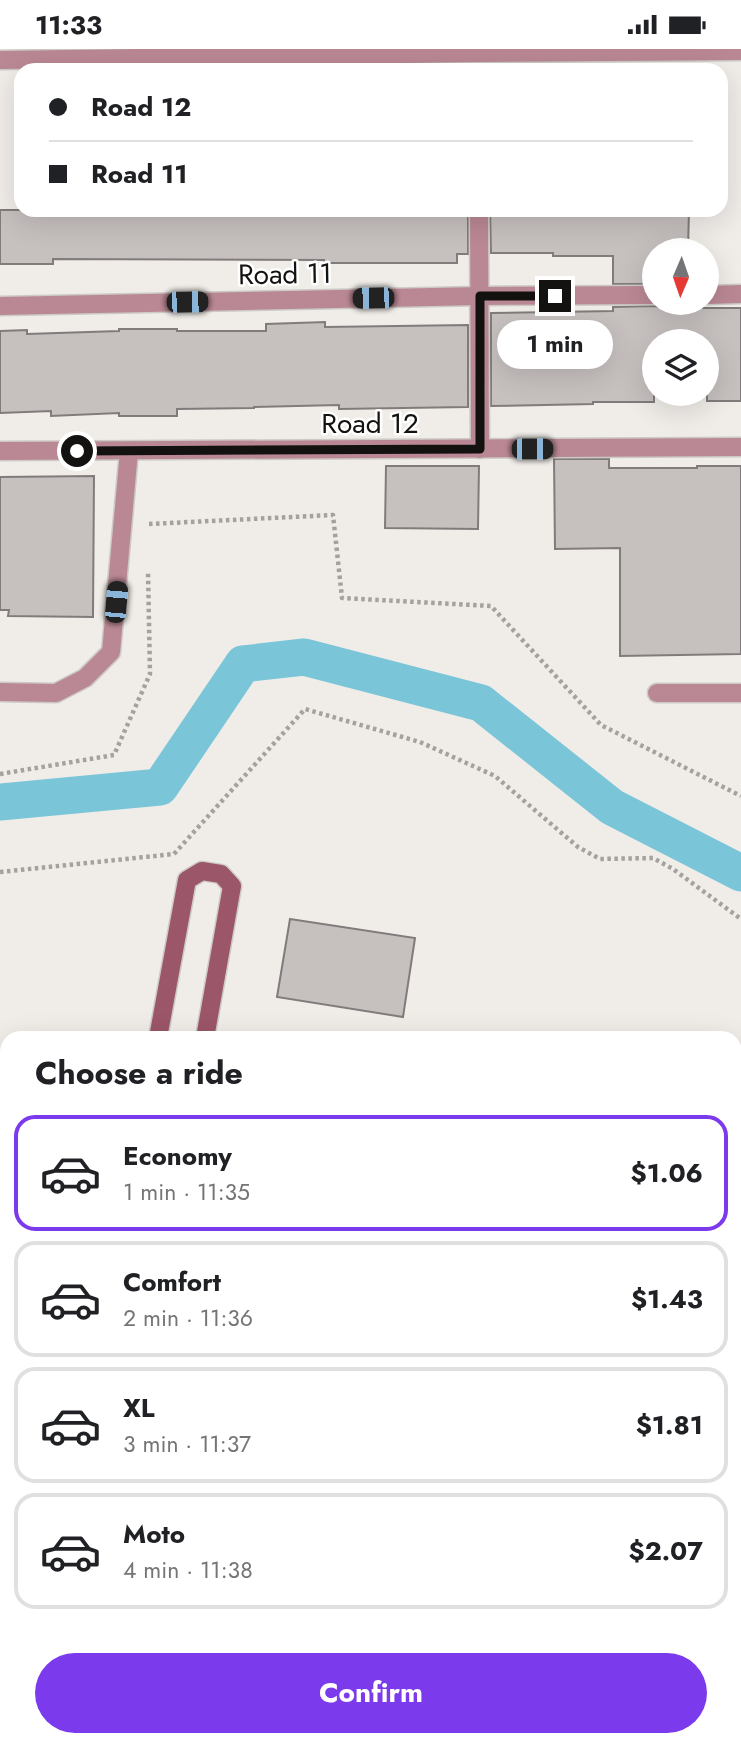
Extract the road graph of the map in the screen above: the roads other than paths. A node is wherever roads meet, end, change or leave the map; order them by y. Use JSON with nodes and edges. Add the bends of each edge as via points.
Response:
{"nodes":[{"id":1,"x":741,"y":51,"type":"edge"},
{"id":2,"x":478,"y":57,"type":"edge"},
{"id":3,"x":0,"y":60,"type":"edge"},
{"id":4,"x":479,"y":217,"type":"edge"},
{"id":5,"x":741,"y":294,"type":"edge"},
{"id":6,"x":642,"y":295,"type":"edge"},
{"id":7,"x":719,"y":295,"type":"edge"},
{"id":8,"x":480,"y":296,"type":"junction"},
{"id":9,"x":0,"y":306,"type":"edge"},
{"id":10,"x":741,"y":447,"type":"edge"},
{"id":11,"x":480,"y":449,"type":"junction"},
{"id":12,"x":0,"y":451,"type":"edge"},
{"id":13,"x":129,"y":451,"type":"junction"},
{"id":14,"x":0,"y":692,"type":"edge"},
{"id":15,"x":657,"y":693,"type":"dead end"},
{"id":16,"x":741,"y":693,"type":"edge"},
{"id":17,"x":159,"y":1031,"type":"edge"},
{"id":18,"x":206,"y":1031,"type":"edge"}],
"edges":[{"from":1,"to":2,"type":"street"},
{"from":2,"to":3,"type":"street"},
{"from":4,"to":8,"type":"street"},
{"from":5,"to":7,"type":"street"},
{"from":6,"to":8,"type":"street","name":"Road 11"},
{"from":8,"to":9,"type":"street","name":"Road 11"},
{"from":8,"to":11,"type":"street"},
{"from":10,"to":11,"type":"street","name":"Road 12"},
{"from":11,"to":13,"type":"street","name":"Road 12"},
{"from":12,"to":13,"type":"street","name":"Road 12"},
{"from":13,"to":14,"type":"street","via":[[111,652],[85,678],[55,693]]},
{"from":15,"to":16,"type":"street"},
{"from":17,"to":18,"type":"street","via":[[187,880],[202,871],[221,874],[232,886]]}]}
